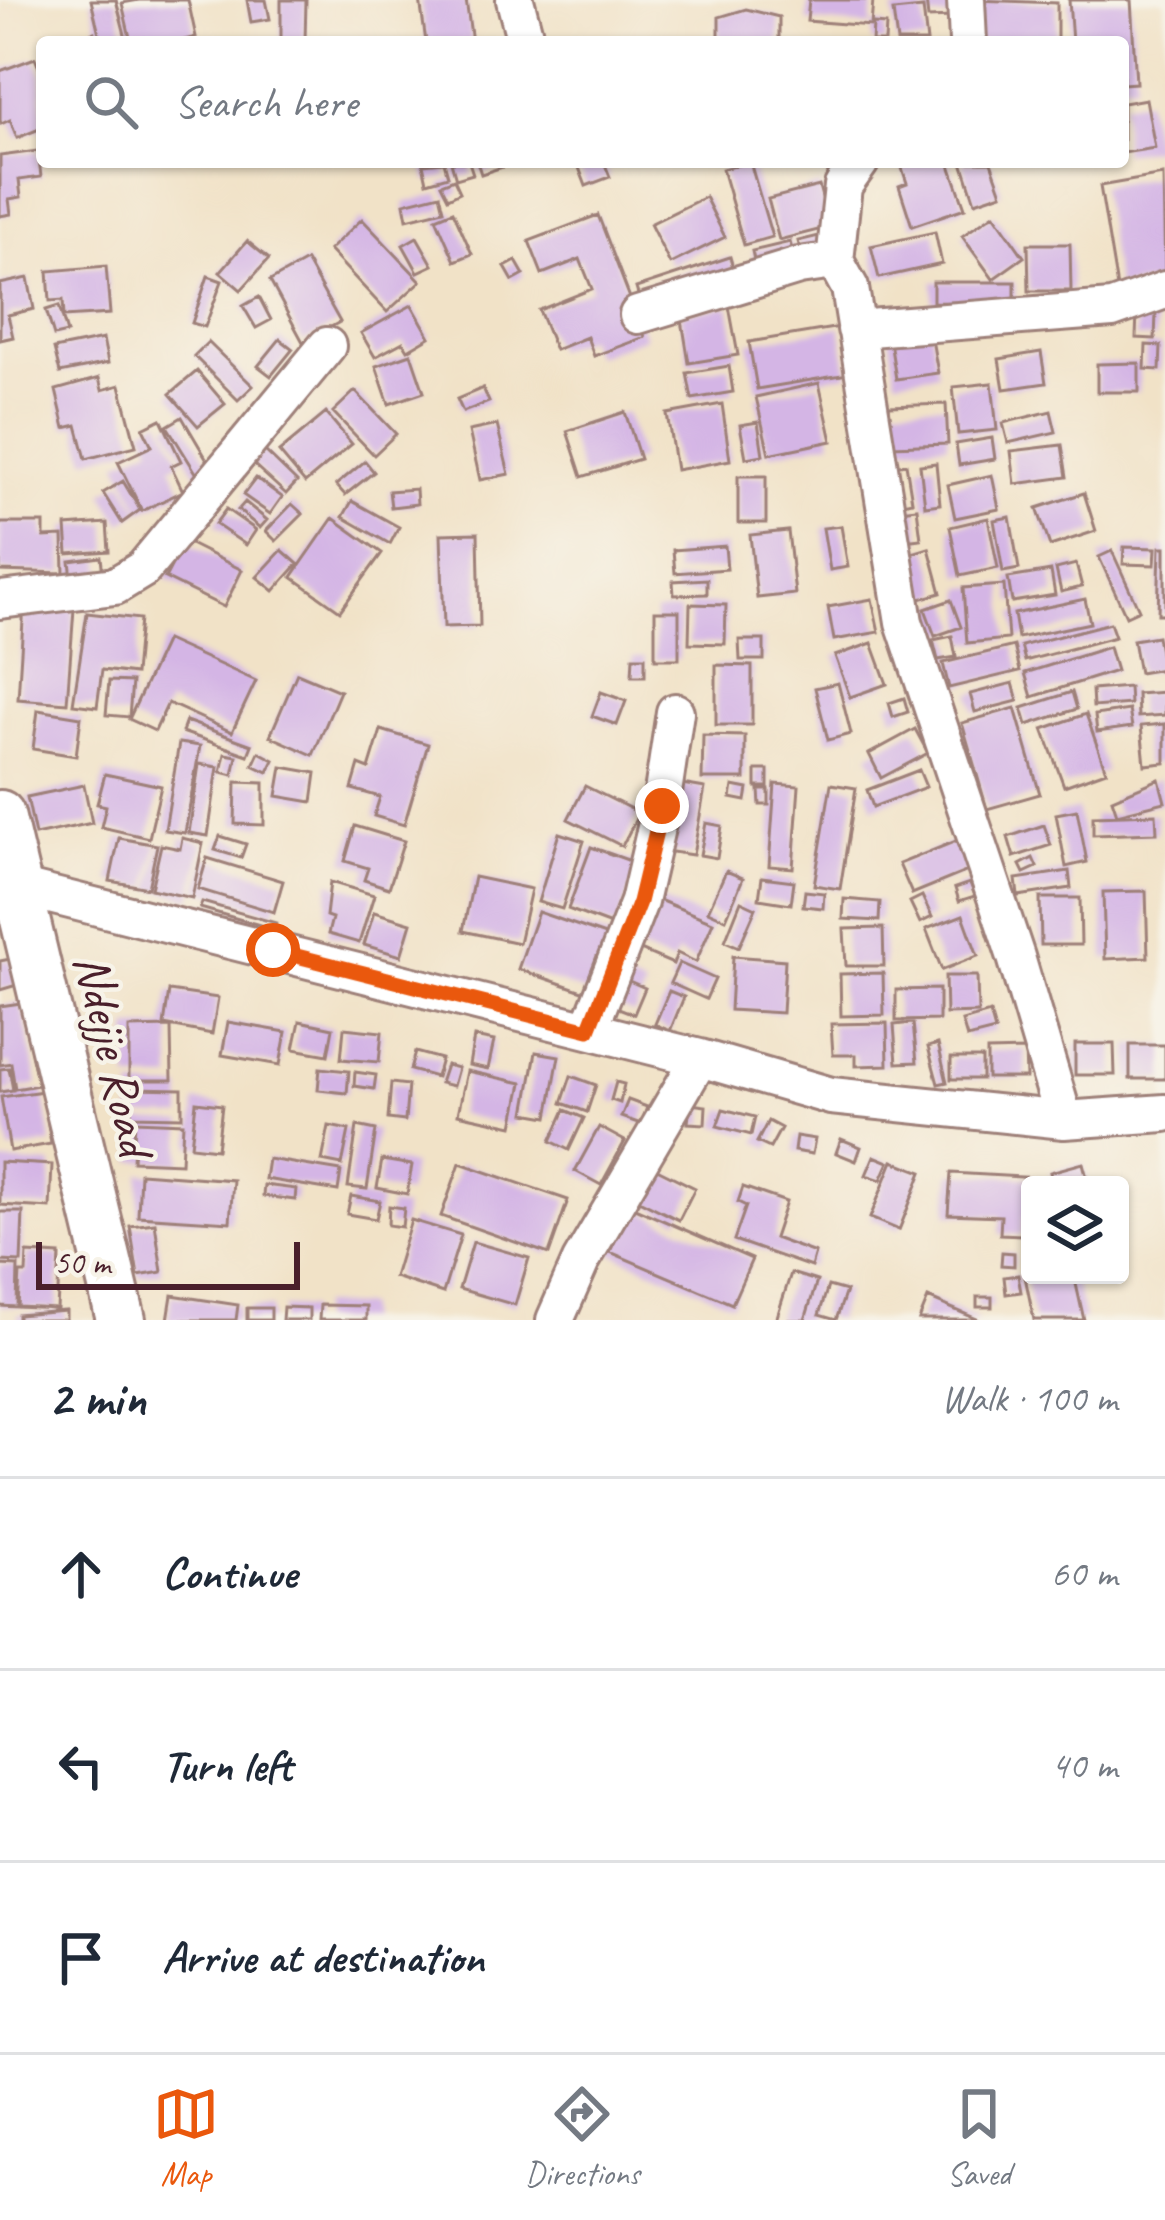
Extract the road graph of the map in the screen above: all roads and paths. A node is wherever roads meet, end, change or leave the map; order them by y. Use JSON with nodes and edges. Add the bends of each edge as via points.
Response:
{"nodes":[{"id":1,"x":514,"y":0,"type":"edge"},
{"id":2,"x":967,"y":0,"type":"edge"},
{"id":3,"x":524,"y":36,"type":"edge"},
{"id":4,"x":968,"y":36,"type":"edge"},
{"id":5,"x":856,"y":168,"type":"edge"},
{"id":6,"x":835,"y":261,"type":"junction"},
{"id":7,"x":1165,"y":290,"type":"edge"},
{"id":8,"x":638,"y":315,"type":"dead end"},
{"id":9,"x":856,"y":328,"type":"junction"},
{"id":10,"x":327,"y":346,"type":"dead end"},
{"id":11,"x":0,"y":600,"type":"edge"},
{"id":12,"x":675,"y":712,"type":"dead end"},
{"id":13,"x":0,"y":815,"type":"edge"},
{"id":14,"x":18,"y":887,"type":"junction"},
{"id":15,"x":589,"y":1030,"type":"junction"},
{"id":16,"x":700,"y":1058,"type":"junction"},
{"id":17,"x":1165,"y":1113,"type":"edge"},
{"id":18,"x":1064,"y":1120,"type":"junction"},
{"id":19,"x":121,"y":1320,"type":"edge"},
{"id":20,"x":555,"y":1320,"type":"edge"}],
"edges":[{"from":1,"to":3,"type":"street"},
{"from":2,"to":4,"type":"street"},
{"from":5,"to":6,"type":"street","via":[[843,186]]},
{"from":6,"to":8,"type":"street"},
{"from":6,"to":9,"type":"street","via":[[850,288]]},
{"from":7,"to":9,"type":"street","via":[[1112,309]]},
{"from":9,"to":18,"type":"street","via":[[904,622]]},
{"from":10,"to":11,"type":"street","via":[[143,569],[115,586]]},
{"from":12,"to":15,"type":"street","via":[[639,902]]},
{"from":13,"to":14,"type":"street","name":"Ndejje Road"},
{"from":14,"to":15,"type":"street"},
{"from":14,"to":19,"type":"street","name":"Ndejje Road"},
{"from":15,"to":16,"type":"street"},
{"from":16,"to":18,"type":"street","via":[[831,1096]]},
{"from":16,"to":20,"type":"street"},
{"from":17,"to":18,"type":"street"}]}
